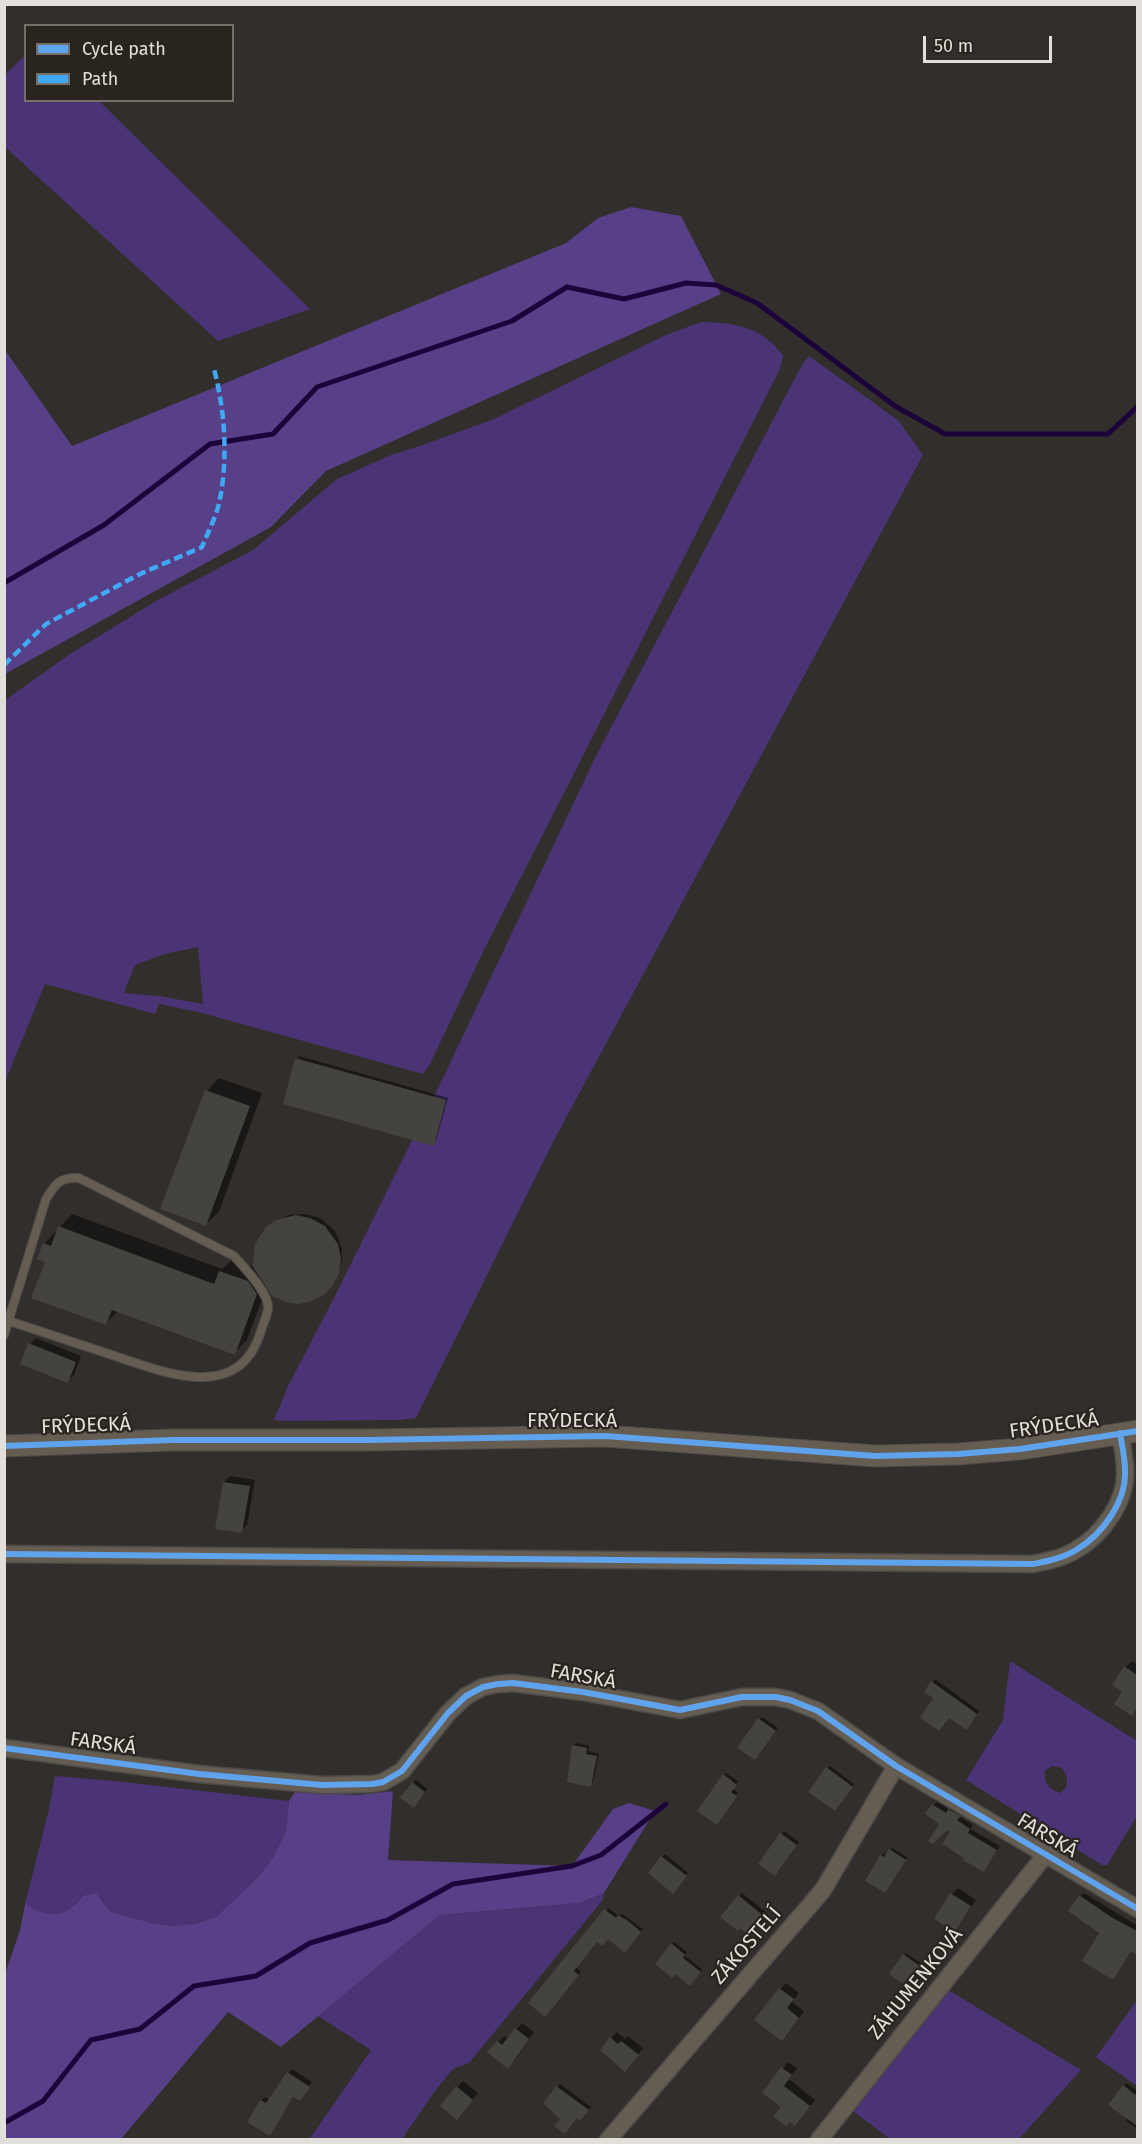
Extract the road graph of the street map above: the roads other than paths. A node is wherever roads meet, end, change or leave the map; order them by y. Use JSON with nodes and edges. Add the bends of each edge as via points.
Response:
{"nodes":[{"id":1,"x":9,"y":1321,"type":"junction"},
{"id":2,"x":4,"y":1335,"type":"edge"},
{"id":3,"x":1129,"y":1432,"type":"edge"},
{"id":4,"x":4,"y":1446,"type":"edge"},
{"id":5,"x":4,"y":1554,"type":"edge"},
{"id":6,"x":4,"y":1748,"type":"edge"},
{"id":7,"x":896,"y":1766,"type":"junction"},
{"id":8,"x":1046,"y":1854,"type":"junction"},
{"id":9,"x":1137,"y":1909,"type":"edge"},
{"id":10,"x":608,"y":2139,"type":"edge"},
{"id":11,"x":819,"y":2139,"type":"edge"}],
"edges":[{"from":1,"to":1,"type":"lane","via":[[175,1376],[208,1377],[240,1368],[258,1341],[268,1308],[261,1290],[234,1256],[79,1178],[65,1178],[46,1199]]},
{"from":1,"to":2,"type":"lane"},
{"from":3,"to":4,"type":"street","name":"FRÝDECKÁ","via":[[1020,1449],[875,1456],[605,1436],[172,1440]]},
{"from":3,"to":5,"type":"street","via":[[1126,1472],[1109,1519],[1077,1550],[1033,1564]]},
{"from":6,"to":7,"type":"street","name":"FARSKÁ","via":[[199,1774],[322,1785],[372,1784],[402,1771],[466,1696],[483,1687],[513,1683],[680,1710],[742,1697],[790,1700],[818,1711]]},
{"from":7,"to":8,"type":"street","name":"FARSKÁ"},
{"from":7,"to":10,"type":"street","name":"ZÁKOSTELÍ","via":[[823,1890]]},
{"from":8,"to":9,"type":"street","name":"FARSKÁ"},
{"from":8,"to":11,"type":"street","name":"ZÁHUMENKOVÁ"}]}
